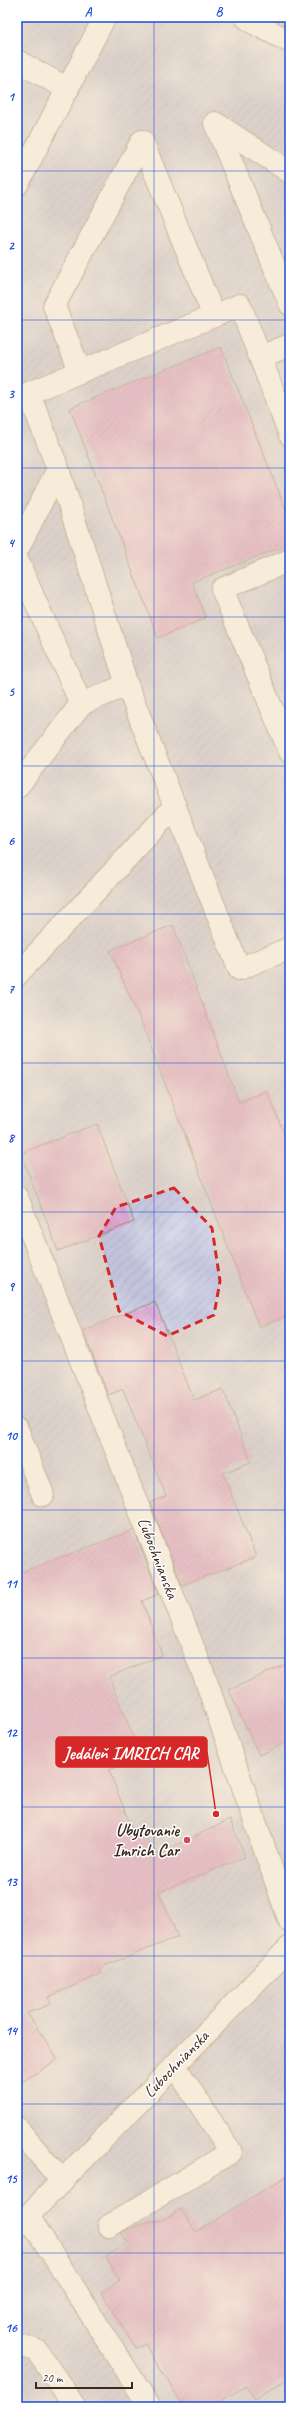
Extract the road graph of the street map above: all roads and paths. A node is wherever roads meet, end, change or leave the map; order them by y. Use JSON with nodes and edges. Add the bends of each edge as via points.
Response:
{"nodes":[{"id":1,"x":105,"y":17,"type":"edge"},
{"id":2,"x":246,"y":17,"type":"edge"},
{"id":3,"x":290,"y":42,"type":"edge"},
{"id":4,"x":17,"y":61,"type":"edge"},
{"id":5,"x":68,"y":89,"type":"junction"},
{"id":6,"x":290,"y":172,"type":"edge"},
{"id":7,"x":17,"y":185,"type":"edge"},
{"id":8,"x":290,"y":304,"type":"edge"},
{"id":9,"x":214,"y":316,"type":"junction"},
{"id":10,"x":290,"y":345,"type":"edge"},
{"id":11,"x":260,"y":357,"type":"junction"},
{"id":12,"x":80,"y":372,"type":"junction"},
{"id":13,"x":290,"y":435,"type":"edge"},
{"id":14,"x":58,"y":469,"type":"junction"},
{"id":15,"x":17,"y":550,"type":"edge"},
{"id":16,"x":17,"y":560,"type":"edge"},
{"id":17,"x":290,"y":560,"type":"edge"},
{"id":18,"x":127,"y":685,"type":"junction"},
{"id":19,"x":81,"y":704,"type":"junction"},
{"id":20,"x":290,"y":752,"type":"edge"},
{"id":21,"x":17,"y":787,"type":"edge"},
{"id":22,"x":174,"y":806,"type":"junction"},
{"id":23,"x":290,"y":948,"type":"edge"},
{"id":24,"x":17,"y":975,"type":"edge"},
{"id":25,"x":17,"y":1197,"type":"edge"},
{"id":26,"x":17,"y":1429,"type":"edge"},
{"id":27,"x":43,"y":1495,"type":"dead end"},
{"id":28,"x":290,"y":1922,"type":"edge"},
{"id":29,"x":290,"y":1947,"type":"edge"},
{"id":30,"x":174,"y":2066,"type":"junction"},
{"id":31,"x":17,"y":2128,"type":"edge"},
{"id":32,"x":62,"y":2181,"type":"junction"},
{"id":33,"x":23,"y":2222,"type":"edge"},
{"id":34,"x":109,"y":2226,"type":"dead end"},
{"id":35,"x":17,"y":2344,"type":"edge"},
{"id":36,"x":75,"y":2407,"type":"edge"},
{"id":37,"x":150,"y":2407,"type":"edge"}],
"edges":[{"from":1,"to":5,"type":"lane"},
{"from":2,"to":3,"type":"lane"},
{"from":4,"to":5,"type":"lane"},
{"from":5,"to":7,"type":"lane"},
{"from":6,"to":8,"type":"lane","via":[[215,123]]},
{"from":9,"to":11,"type":"lane","via":[[240,305]]},
{"from":9,"to":12,"type":"lane"},
{"from":9,"to":12,"type":"lane","via":[[142,141],[54,306]]},
{"from":10,"to":11,"type":"lane"},
{"from":11,"to":13,"type":"lane"},
{"from":12,"to":14,"type":"lane","via":[[29,393]]},
{"from":14,"to":15,"type":"lane"},
{"from":14,"to":18,"type":"lane"},
{"from":16,"to":19,"type":"lane"},
{"from":17,"to":20,"type":"lane","via":[[222,589]]},
{"from":18,"to":19,"type":"lane"},
{"from":18,"to":22,"type":"lane"},
{"from":19,"to":21,"type":"lane"},
{"from":22,"to":23,"type":"lane","via":[[239,969]]},
{"from":22,"to":24,"type":"lane"},
{"from":25,"to":28,"type":"lane","name":"Ľubochnianska","via":[[204,1675]]},
{"from":26,"to":27,"type":"lane"},
{"from":29,"to":30,"type":"lane","name":"Ľubochnianska"},
{"from":30,"to":32,"type":"lane","name":"Ľubochnianska"},
{"from":30,"to":34,"type":"lane","via":[[231,2152]]},
{"from":31,"to":32,"type":"lane"},
{"from":32,"to":33,"type":"lane","name":"Ľubochnianska"},
{"from":33,"to":37,"type":"lane","name":"Ľubochnianska"},
{"from":35,"to":36,"type":"lane","via":[[37,2351]]}]}
